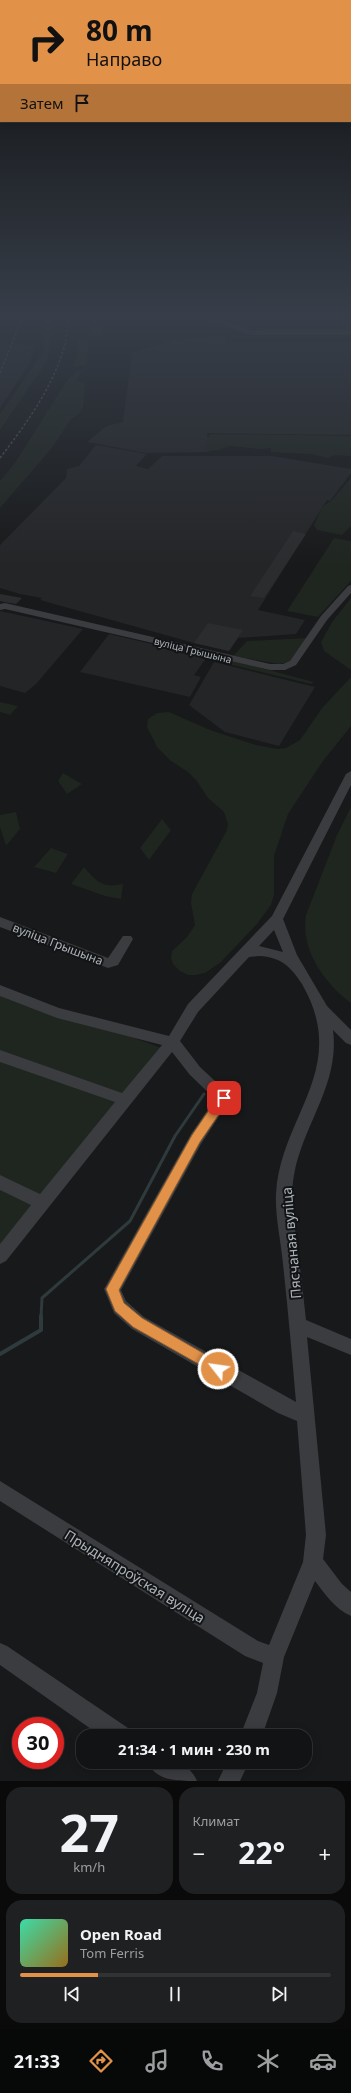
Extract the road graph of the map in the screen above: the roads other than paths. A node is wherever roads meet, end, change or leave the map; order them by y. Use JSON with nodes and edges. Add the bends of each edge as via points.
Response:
{"nodes":[{"id":1,"x":351,"y":588,"type":"edge"},
{"id":2,"x":0,"y":607,"type":"edge"},
{"id":3,"x":351,"y":774,"type":"edge"},
{"id":4,"x":277,"y":919,"type":"junction"},
{"id":5,"x":0,"y":922,"type":"edge"},
{"id":6,"x":127,"y":939,"type":"dead end"},
{"id":7,"x":246,"y":953,"type":"junction"},
{"id":8,"x":297,"y":966,"type":"junction"},
{"id":9,"x":0,"y":990,"type":"edge"},
{"id":10,"x":320,"y":1006,"type":"junction"},
{"id":11,"x":351,"y":1039,"type":"edge"},
{"id":12,"x":172,"y":1042,"type":"junction"},
{"id":13,"x":0,"y":1056,"type":"edge"},
{"id":14,"x":124,"y":1100,"type":"junction"},
{"id":15,"x":0,"y":1182,"type":"edge"},
{"id":16,"x":43,"y":1203,"type":"junction"},
{"id":17,"x":0,"y":1256,"type":"edge"},
{"id":18,"x":298,"y":1325,"type":"junction"},
{"id":19,"x":351,"y":1347,"type":"edge"},
{"id":20,"x":306,"y":1415,"type":"junction"},
{"id":21,"x":0,"y":1490,"type":"edge"},
{"id":22,"x":313,"y":1562,"type":"junction"},
{"id":23,"x":351,"y":1606,"type":"edge"},
{"id":24,"x":0,"y":1653,"type":"edge"},
{"id":25,"x":274,"y":1656,"type":"junction"},
{"id":26,"x":110,"y":1729,"type":"edge"},
{"id":27,"x":254,"y":1729,"type":"edge"},
{"id":28,"x":168,"y":1769,"type":"edge"},
{"id":29,"x":235,"y":1769,"type":"edge"},
{"id":30,"x":186,"y":1781,"type":"edge"},
{"id":31,"x":229,"y":1781,"type":"edge"}],
"edges":[{"from":1,"to":2,"type":"street","name":"вуліца Грышына","via":[[324,618],[293,663],[277,668],[5,606]]},
{"from":3,"to":4,"type":"street"},
{"from":4,"to":7,"type":"street"},
{"from":4,"to":8,"type":"street","name":"Пясчаная вуліца","via":[[285,944]]},
{"from":5,"to":6,"type":"street","name":"вуліца Грышына","via":[[108,963],[112,962]]},
{"from":7,"to":8,"type":"street","via":[[267,950],[283,956]]},
{"from":7,"to":12,"type":"street","via":[[192,1008]]},
{"from":8,"to":10,"type":"street","name":"Пясчаная вуліца"},
{"from":9,"to":12,"type":"street","via":[[57,1013]]},
{"from":10,"to":11,"type":"street"},
{"from":10,"to":18,"type":"street","name":"Пясчаная вуліца","via":[[328,1032],[326,1055],[311,1113],[292,1155],[284,1196]]},
{"from":12,"to":14,"type":"street"},
{"from":12,"to":20,"type":"street","via":[[195,1071],[224,1098],[196,1139],[112,1289],[120,1307],[138,1323],[284,1407]]},
{"from":13,"to":14,"type":"street"},
{"from":14,"to":16,"type":"street"},
{"from":15,"to":16,"type":"street"},
{"from":16,"to":17,"type":"street"},
{"from":18,"to":19,"type":"street"},
{"from":18,"to":20,"type":"street","name":"Пясчаная вуліца"},
{"from":20,"to":22,"type":"street","name":"Пясчаная вуліца","via":[[316,1535]]},
{"from":21,"to":25,"type":"street","name":"Прыдняпроўская вуліца","via":[[252,1649]]},
{"from":22,"to":23,"type":"street","via":[[335,1591]]},
{"from":22,"to":25,"type":"street","name":"Пясчаная вуліца"},
{"from":24,"to":26,"type":"street"},
{"from":25,"to":27,"type":"street","name":"Пясчаная вуліца","via":[[267,1693]]},
{"from":28,"to":30,"type":"street"},
{"from":29,"to":31,"type":"street"}]}
